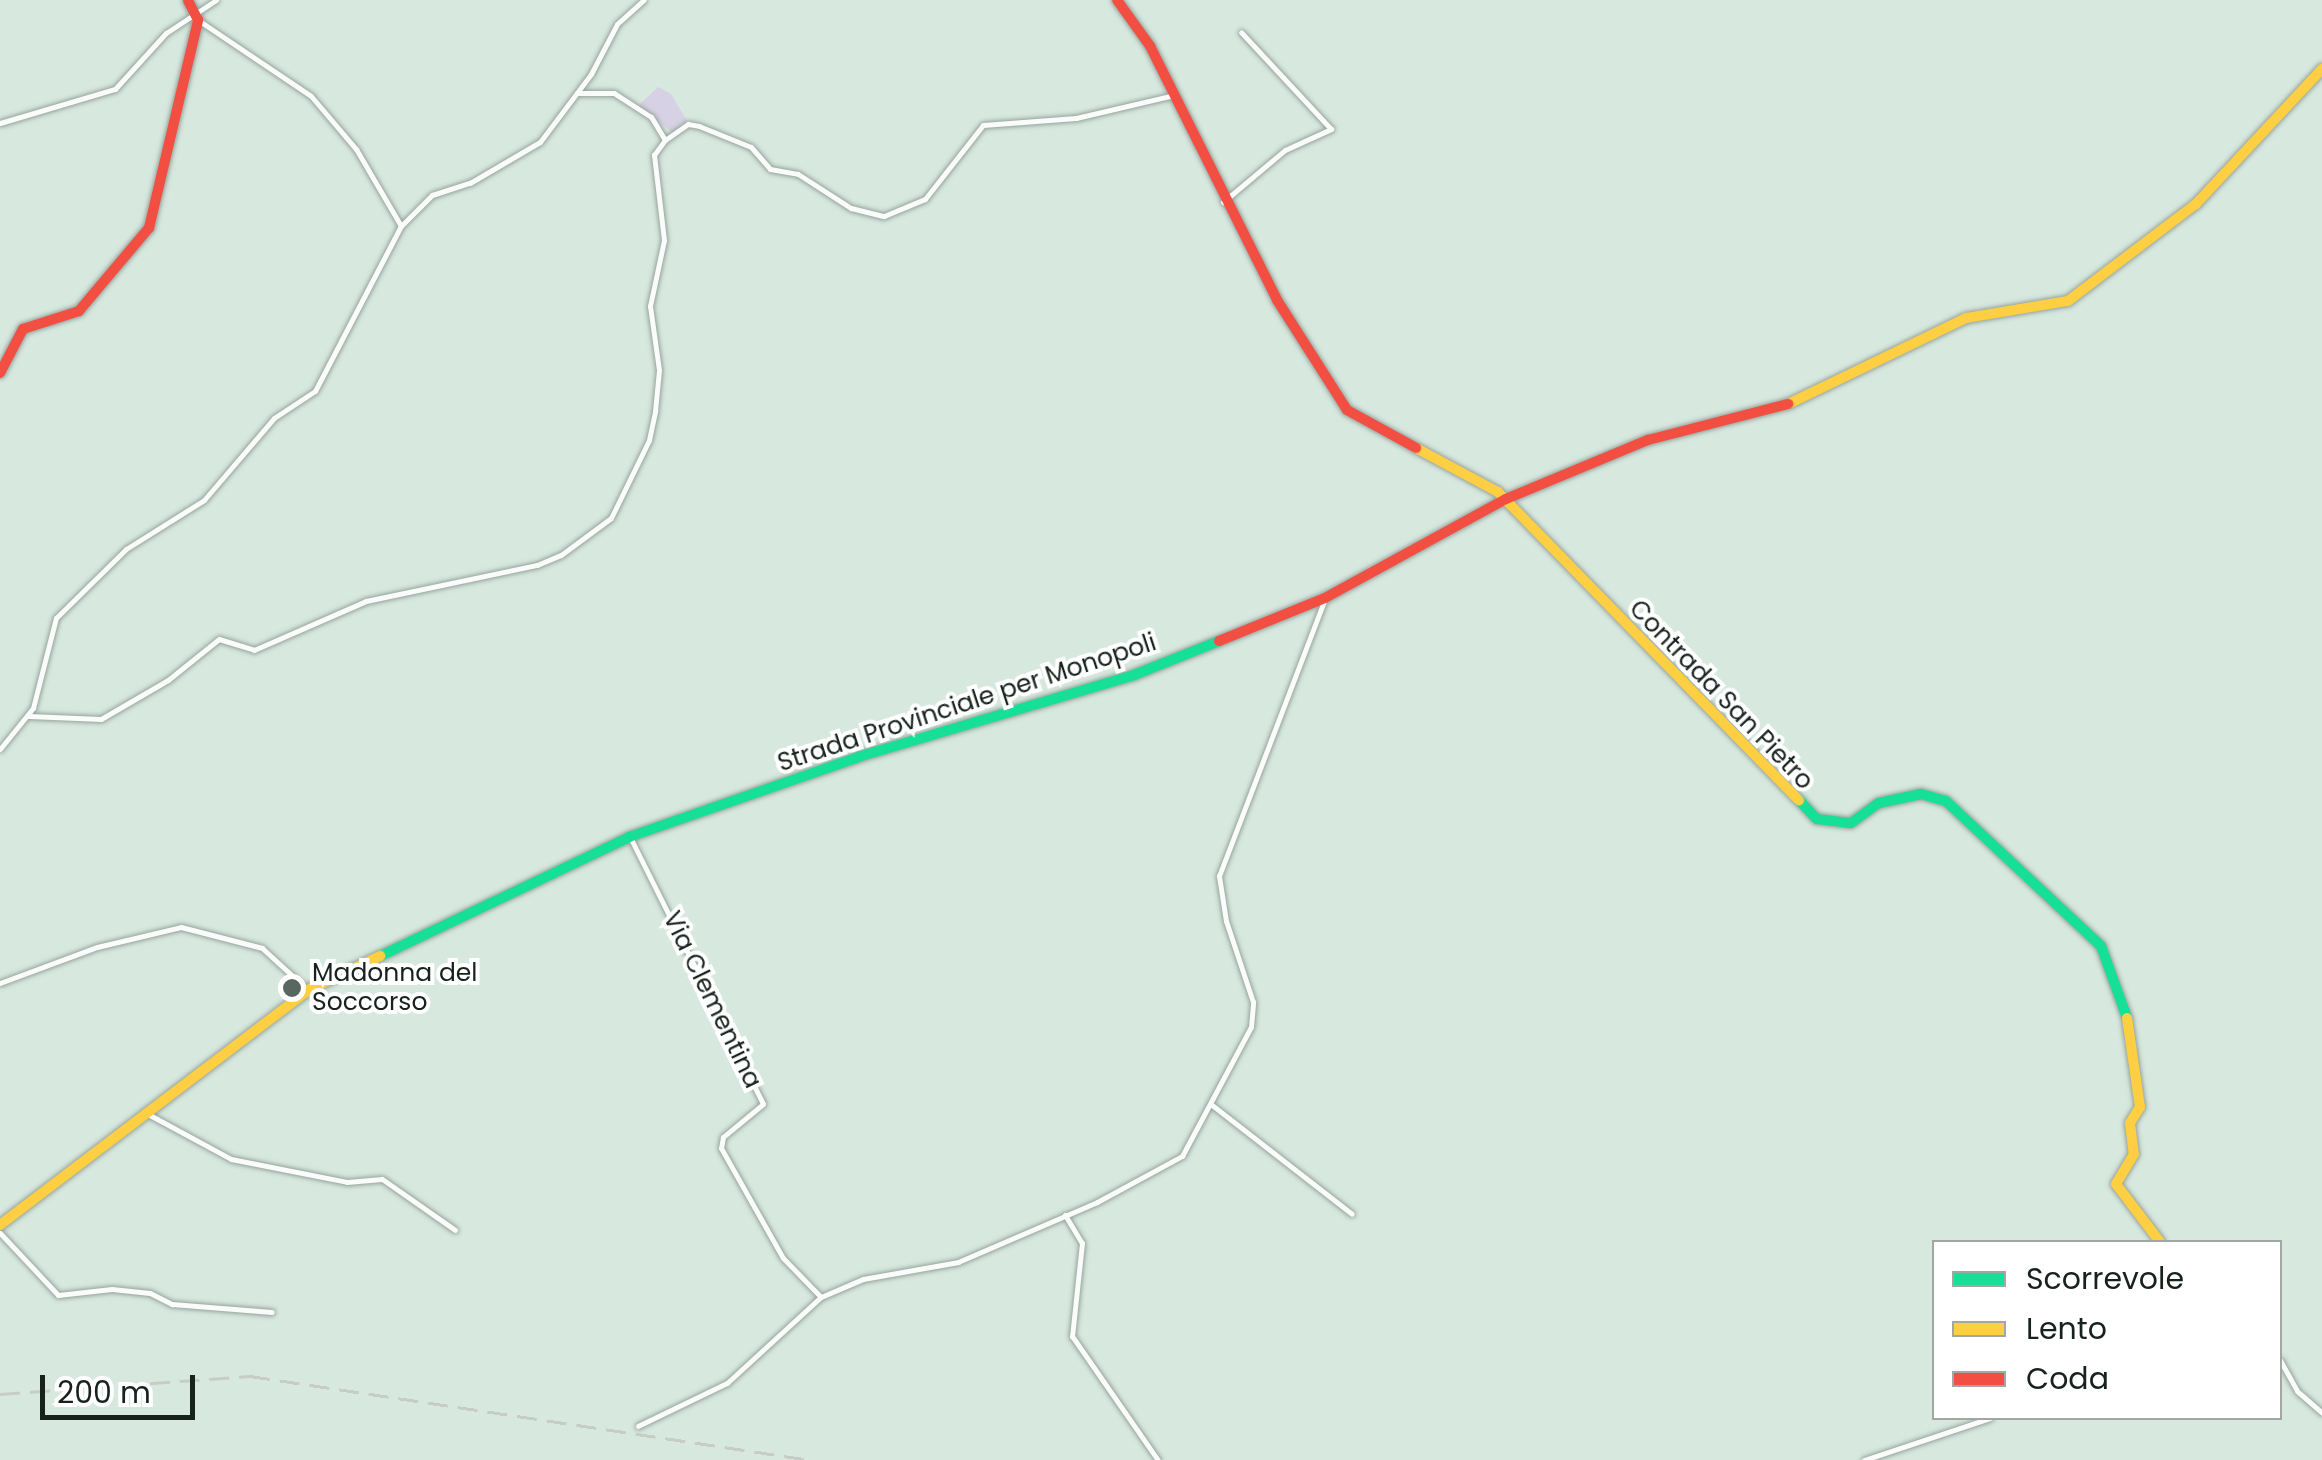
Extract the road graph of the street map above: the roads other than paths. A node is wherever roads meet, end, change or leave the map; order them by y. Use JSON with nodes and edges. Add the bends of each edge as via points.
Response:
{"nodes":[{"id":1,"x":188,"y":0,"type":"edge"},
{"id":2,"x":216,"y":0,"type":"edge"},
{"id":3,"x":644,"y":0,"type":"edge"},
{"id":4,"x":1117,"y":0,"type":"edge"},
{"id":5,"x":197,"y":16,"type":"junction"},
{"id":6,"x":1241,"y":32,"type":"dead end"},
{"id":7,"x":2322,"y":69,"type":"edge"},
{"id":8,"x":577,"y":93,"type":"junction"},
{"id":9,"x":1170,"y":96,"type":"junction"},
{"id":10,"x":0,"y":122,"type":"edge"},
{"id":11,"x":665,"y":140,"type":"junction"},
{"id":12,"x":1223,"y":202,"type":"junction"},
{"id":13,"x":401,"y":226,"type":"junction"},
{"id":14,"x":0,"y":373,"type":"edge"},
{"id":15,"x":1506,"y":500,"type":"junction"},
{"id":16,"x":1325,"y":598,"type":"junction"},
{"id":17,"x":29,"y":716,"type":"junction"},
{"id":18,"x":0,"y":749,"type":"edge"},
{"id":19,"x":630,"y":836,"type":"junction"},
{"id":20,"x":0,"y":983,"type":"edge"},
{"id":21,"x":308,"y":990,"type":"junction"},
{"id":22,"x":1212,"y":1105,"type":"junction"},
{"id":23,"x":146,"y":1113,"type":"junction"},
{"id":24,"x":1066,"y":1212,"type":"junction"},
{"id":25,"x":1352,"y":1214,"type":"dead end"},
{"id":26,"x":0,"y":1229,"type":"edge"},
{"id":27,"x":455,"y":1230,"type":"dead end"},
{"id":28,"x":2158,"y":1240,"type":"edge"},
{"id":29,"x":822,"y":1297,"type":"junction"},
{"id":30,"x":272,"y":1312,"type":"dead end"},
{"id":31,"x":2282,"y":1364,"type":"edge"},
{"id":32,"x":2322,"y":1413,"type":"edge"},
{"id":33,"x":1984,"y":1420,"type":"edge"},
{"id":34,"x":638,"y":1426,"type":"dead end"},
{"id":35,"x":1158,"y":1460,"type":"edge"},
{"id":36,"x":1864,"y":1460,"type":"edge"}],
"edges":[{"from":1,"to":5,"type":"street"},
{"from":2,"to":5,"type":"street"},
{"from":3,"to":8,"type":"street","via":[[617,24]]},
{"from":4,"to":9,"type":"street","name":"Contrada San Pietro","via":[[1150,46]]},
{"from":5,"to":10,"type":"street","via":[[156,42],[115,89]]},
{"from":5,"to":13,"type":"street","via":[[311,96],[370,169]]},
{"from":5,"to":14,"type":"street","via":[[149,228],[71,316],[23,329]]},
{"from":6,"to":12,"type":"street","via":[[1331,128],[1286,150]]},
{"from":7,"to":15,"type":"street","name":"Strada Provinciale per Monopoli","via":[[2196,204],[2077,296],[1966,318],[1782,408],[1662,434]]},
{"from":8,"to":11,"type":"street","via":[[614,93],[651,117]]},
{"from":8,"to":13,"type":"street","via":[[533,148],[470,183],[432,195]]},
{"from":9,"to":11,"type":"street","via":[[1076,118],[983,125],[925,199],[890,216],[851,208],[798,174],[770,169],[743,143],[700,126],[688,124]]},
{"from":9,"to":12,"type":"street","name":"Contrada San Pietro"},
{"from":11,"to":17,"type":"street","via":[[654,155],[664,240],[650,306],[659,370],[654,411],[648,440],[606,522],[549,560],[366,601],[254,650],[219,639],[168,680],[101,719]]},
{"from":12,"to":15,"type":"street","name":"Contrada San Pietro","via":[[1334,397]]},
{"from":13,"to":17,"type":"street","via":[[315,390],[274,418],[204,500],[126,549],[56,618]]},
{"from":15,"to":16,"type":"street","name":"Strada Provinciale per Monopoli"},
{"from":15,"to":28,"type":"street","name":"Contrada San Pietro","via":[[1812,816],[1851,823],[1873,806],[1906,797],[1946,801],[2101,946],[2134,1038],[2140,1107],[2130,1124],[2134,1154],[2116,1184]]},
{"from":16,"to":19,"type":"street","name":"Strada Provinciale per Monopoli","via":[[1134,674],[861,756]]},
{"from":16,"to":22,"type":"street","via":[[1219,876],[1253,1010],[1245,1047]]},
{"from":17,"to":18,"type":"street"},
{"from":19,"to":21,"type":"street","name":"Strada Provinciale per Monopoli"},
{"from":19,"to":29,"type":"street","name":"Via Clementina","via":[[763,1104],[723,1137],[721,1148],[783,1258]]},
{"from":20,"to":21,"type":"street","via":[[97,947],[182,927],[262,948]]},
{"from":21,"to":23,"type":"street","name":"Strada Provinciale per Monopoli"},
{"from":22,"to":24,"type":"street","via":[[1178,1160]]},
{"from":22,"to":25,"type":"street"},
{"from":23,"to":26,"type":"street","name":"Strada Provinciale per Monopoli"},
{"from":23,"to":27,"type":"street","via":[[231,1159],[347,1182],[382,1179]]},
{"from":24,"to":29,"type":"street","via":[[950,1265],[863,1279]]},
{"from":24,"to":35,"type":"street","via":[[1082,1243],[1072,1336]]},
{"from":26,"to":30,"type":"street","via":[[58,1295],[112,1289],[172,1304]]},
{"from":29,"to":34,"type":"street","via":[[727,1384]]},
{"from":31,"to":32,"type":"street","via":[[2298,1392]]},
{"from":33,"to":36,"type":"street"}]}
